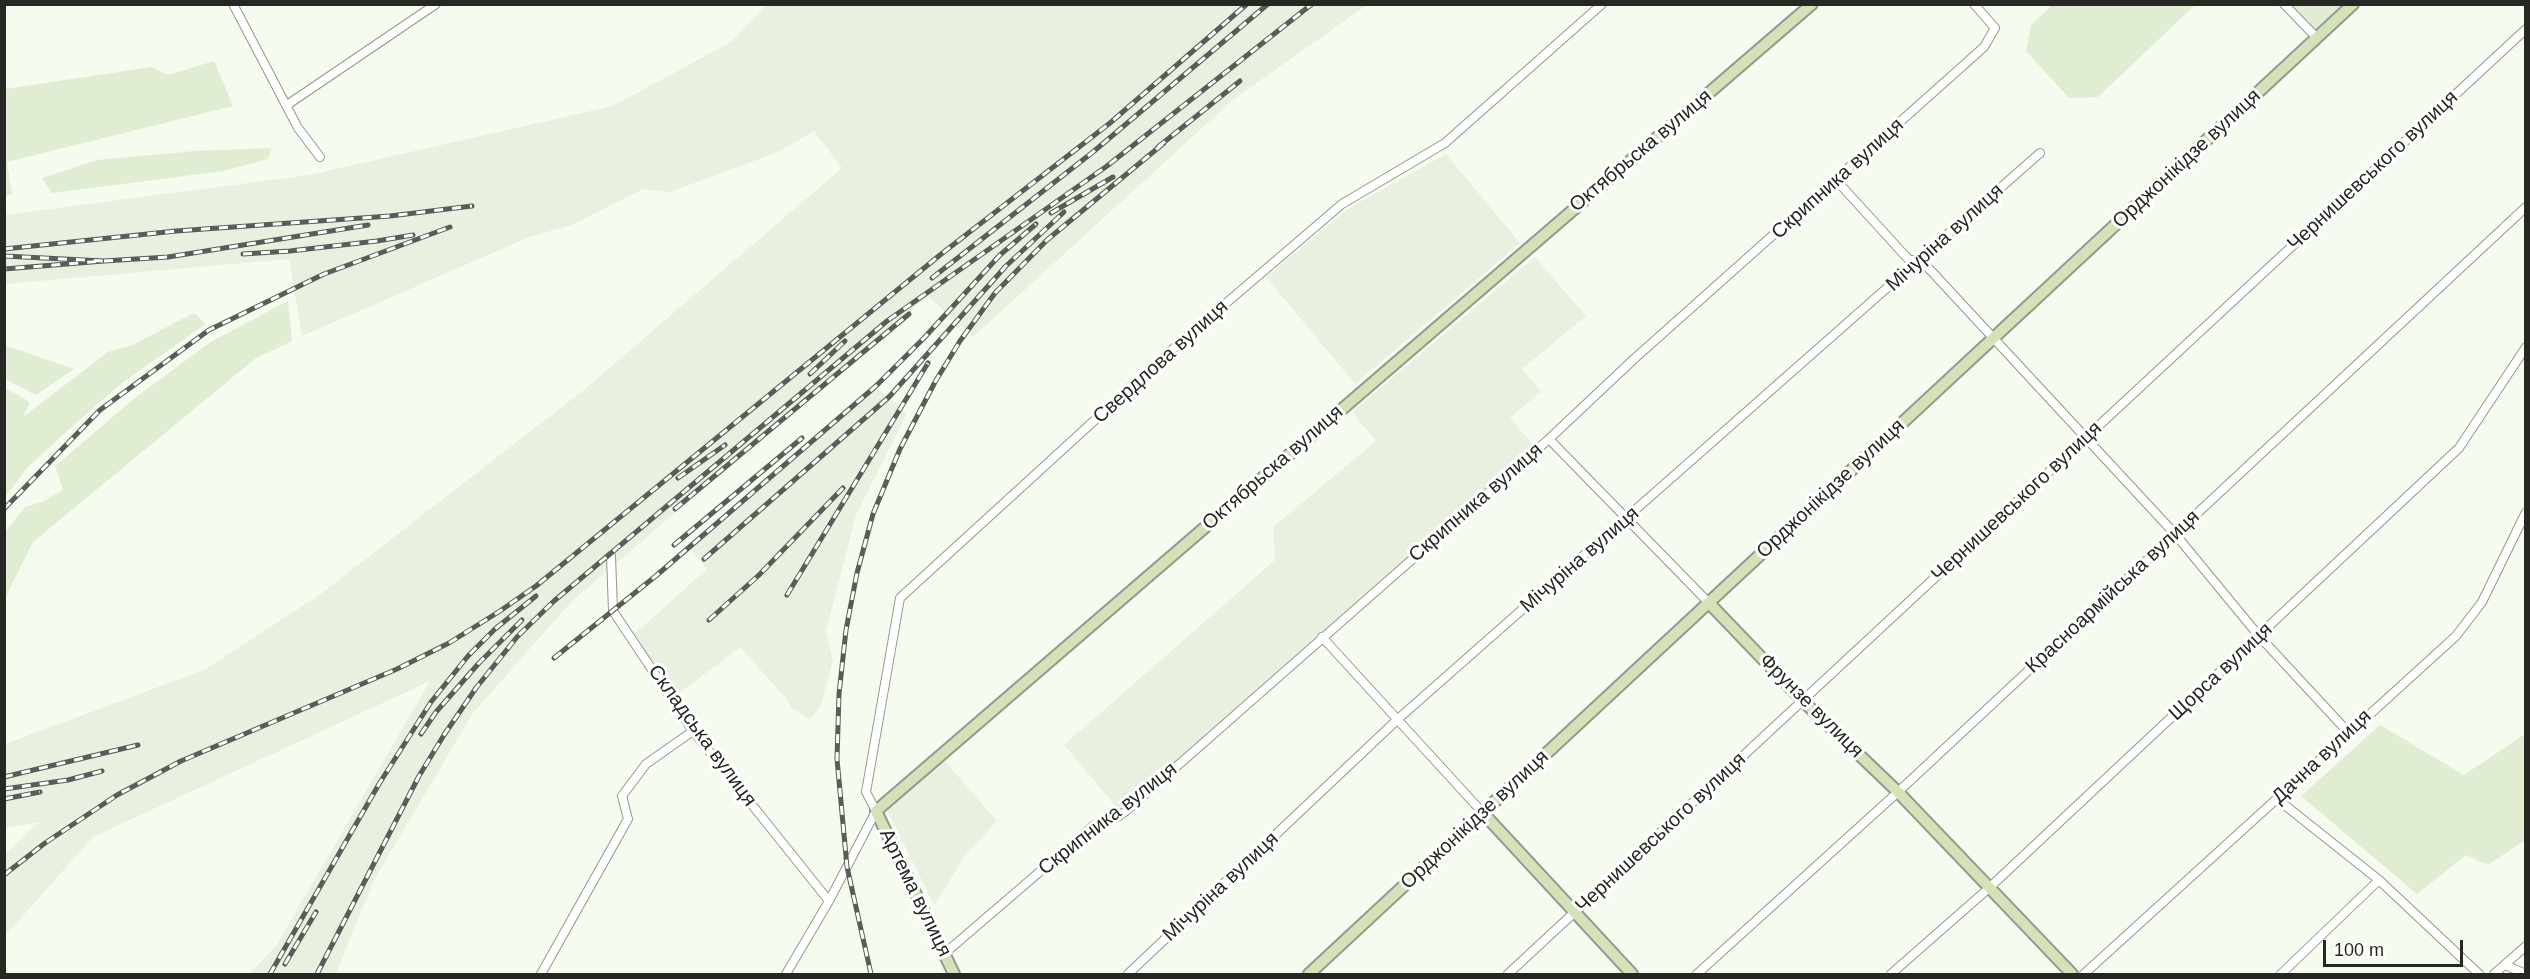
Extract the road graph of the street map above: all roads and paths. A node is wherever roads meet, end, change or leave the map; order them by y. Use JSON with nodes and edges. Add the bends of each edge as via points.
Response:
{"nodes":[{"id":1,"x":233,"y":4,"type":"edge"},
{"id":2,"x":436,"y":4,"type":"edge"},
{"id":3,"x":1602,"y":4,"type":"edge"},
{"id":4,"x":1812,"y":4,"type":"edge"},
{"id":5,"x":1974,"y":4,"type":"edge"},
{"id":6,"x":2284,"y":4,"type":"edge"},
{"id":7,"x":2353,"y":4,"type":"edge"},
{"id":8,"x":2526,"y":29,"type":"edge"},
{"id":9,"x":2317,"y":38,"type":"junction"},
{"id":10,"x":287,"y":105,"type":"junction"},
{"id":11,"x":2040,"y":153,"type":"dead end"},
{"id":12,"x":320,"y":157,"type":"dead end"},
{"id":13,"x":1836,"y":180,"type":"junction"},
{"id":14,"x":2526,"y":207,"type":"edge"},
{"id":15,"x":1921,"y":260,"type":"junction"},
{"id":16,"x":1994,"y":338,"type":"junction"},
{"id":17,"x":2526,"y":347,"type":"edge"},
{"id":18,"x":2086,"y":437,"type":"junction"},
{"id":19,"x":1549,"y":439,"type":"junction"},
{"id":20,"x":2526,"y":512,"type":"edge"},
{"id":21,"x":1625,"y":520,"type":"junction"},
{"id":22,"x":2175,"y":534,"type":"junction"},
{"id":23,"x":611,"y":556,"type":"dead end"},
{"id":24,"x":1709,"y":603,"type":"junction"},
{"id":25,"x":2259,"y":636,"type":"junction"},
{"id":26,"x":1322,"y":637,"type":"junction"},
{"id":27,"x":1804,"y":702,"type":"junction"},
{"id":28,"x":1398,"y":719,"type":"junction"},
{"id":29,"x":693,"y":731,"type":"junction"},
{"id":30,"x":2348,"y":732,"type":"junction"},
{"id":31,"x":1898,"y":792,"type":"junction"},
{"id":32,"x":2277,"y":799,"type":"junction"},
{"id":33,"x":876,"y":811,"type":"junction"},
{"id":34,"x":1483,"y":813,"type":"junction"},
{"id":35,"x":2379,"y":880,"type":"junction"},
{"id":36,"x":1989,"y":888,"type":"junction"},
{"id":37,"x":829,"y":901,"type":"junction"},
{"id":38,"x":1575,"y":913,"type":"junction"},
{"id":39,"x":2526,"y":946,"type":"edge"},
{"id":40,"x":944,"y":954,"type":"junction"},
{"id":41,"x":2505,"y":965,"type":"junction"},
{"id":42,"x":2526,"y":974,"type":"edge"},
{"id":43,"x":541,"y":975,"type":"edge"},
{"id":44,"x":786,"y":975,"type":"edge"},
{"id":45,"x":954,"y":975,"type":"edge"},
{"id":46,"x":1128,"y":975,"type":"edge"},
{"id":47,"x":1309,"y":975,"type":"edge"},
{"id":48,"x":1508,"y":975,"type":"edge"},
{"id":49,"x":1632,"y":975,"type":"edge"},
{"id":50,"x":1697,"y":975,"type":"edge"},
{"id":51,"x":1891,"y":975,"type":"edge"},
{"id":52,"x":2072,"y":975,"type":"edge"},
{"id":53,"x":2085,"y":975,"type":"edge"},
{"id":54,"x":2281,"y":975,"type":"edge"},
{"id":55,"x":2479,"y":975,"type":"edge"},
{"id":56,"x":2494,"y":975,"type":"edge"}],
"edges":[{"from":1,"to":10,"type":"street"},
{"from":2,"to":10,"type":"street"},
{"from":3,"to":33,"type":"street","name":"Свердлова вулиця","via":[[1445,143],[1333,212],[1176,346],[900,598],[866,792]]},
{"from":4,"to":33,"type":"main road","name":"Октябрьска вулиця"},
{"from":5,"to":13,"type":"street","name":"Скрипника вулиця","via":[[1995,28],[1984,48]]},
{"from":6,"to":9,"type":"street"},
{"from":7,"to":9,"type":"main road","name":"Орджонікідзе вулиця"},
{"from":8,"to":18,"type":"street","name":"Чернишевського вулиця"},
{"from":9,"to":16,"type":"main road","name":"Орджонікідзе вулиця"},
{"from":10,"to":12,"type":"street","via":[[298,128]]},
{"from":11,"to":15,"type":"street","name":"Мічуріна вулиця"},
{"from":13,"to":15,"type":"street","via":[[1909,260]]},
{"from":13,"to":19,"type":"street","name":"Скрипника вулиця"},
{"from":14,"to":22,"type":"street","name":"Красноармійська вулиця"},
{"from":15,"to":16,"type":"street"},
{"from":15,"to":21,"type":"street","name":"Мічуріна вулиця"},
{"from":16,"to":18,"type":"street"},
{"from":16,"to":24,"type":"main road","name":"Орджонікідзе вулиця"},
{"from":17,"to":25,"type":"street","name":"Щорса вулиця","via":[[2459,448]]},
{"from":18,"to":22,"type":"street"},
{"from":18,"to":27,"type":"street","name":"Чернишевського вулиця"},
{"from":19,"to":21,"type":"street","name":"Фрунзе вулиця"},
{"from":19,"to":26,"type":"street","name":"Скрипника вулиця"},
{"from":20,"to":30,"type":"street","name":"Дачна вулиця","via":[[2470,620]]},
{"from":21,"to":24,"type":"street","name":"Фрунзе вулиця"},
{"from":21,"to":28,"type":"street","name":"Мічуріна вулиця"},
{"from":22,"to":25,"type":"street"},
{"from":22,"to":31,"type":"street","name":"Красноармійська вулиця"},
{"from":23,"to":29,"type":"street","name":"Складська вулиця","via":[[613,611]]},
{"from":24,"to":27,"type":"main road","name":"Фрунзе вулиця"},
{"from":24,"to":34,"type":"main road","name":"Орджонікідзе вулиця"},
{"from":25,"to":30,"type":"street"},
{"from":25,"to":36,"type":"street","name":"Щорса вулиця"},
{"from":26,"to":28,"type":"street"},
{"from":26,"to":40,"type":"street","name":"Скрипника вулиця","via":[[1126,811],[1093,826]]},
{"from":27,"to":31,"type":"main road","name":"Фрунзе вулиця"},
{"from":27,"to":38,"type":"street","name":"Чернишевського вулиця"},
{"from":28,"to":34,"type":"street"},
{"from":28,"to":46,"type":"street","name":"Мічуріна вулиця"},
{"from":29,"to":37,"type":"street","name":"Складська вулиця"},
{"from":29,"to":43,"type":"street","via":[[646,764],[622,796],[628,819]]},
{"from":30,"to":32,"type":"street","name":"Дачна вулиця"},
{"from":31,"to":36,"type":"main road","name":"Фрунзе вулиця"},
{"from":31,"to":50,"type":"street","name":"Красноармійська вулиця"},
{"from":32,"to":35,"type":"street"},
{"from":32,"to":53,"type":"street","name":"Дачна вулиця"},
{"from":33,"to":37,"type":"street","name":"Октябрьска вулиця"},
{"from":33,"to":40,"type":"main road","name":"Артема вулиця"},
{"from":34,"to":38,"type":"main road"},
{"from":34,"to":47,"type":"main road","name":"Орджонікідзе вулиця"},
{"from":35,"to":54,"type":"street"},
{"from":35,"to":55,"type":"street"},
{"from":36,"to":51,"type":"street","name":"Щорса вулиця"},
{"from":36,"to":52,"type":"main road","name":"Фрунзе вулиця"},
{"from":37,"to":44,"type":"street","name":"Октябрьска вулиця"},
{"from":38,"to":48,"type":"street","name":"Чернишевського вулиця"},
{"from":38,"to":49,"type":"main road"},
{"from":39,"to":41,"type":"street"},
{"from":40,"to":45,"type":"main road","name":"Артема вулиця"},
{"from":41,"to":42,"type":"street"},
{"from":41,"to":56,"type":"street"}]}
